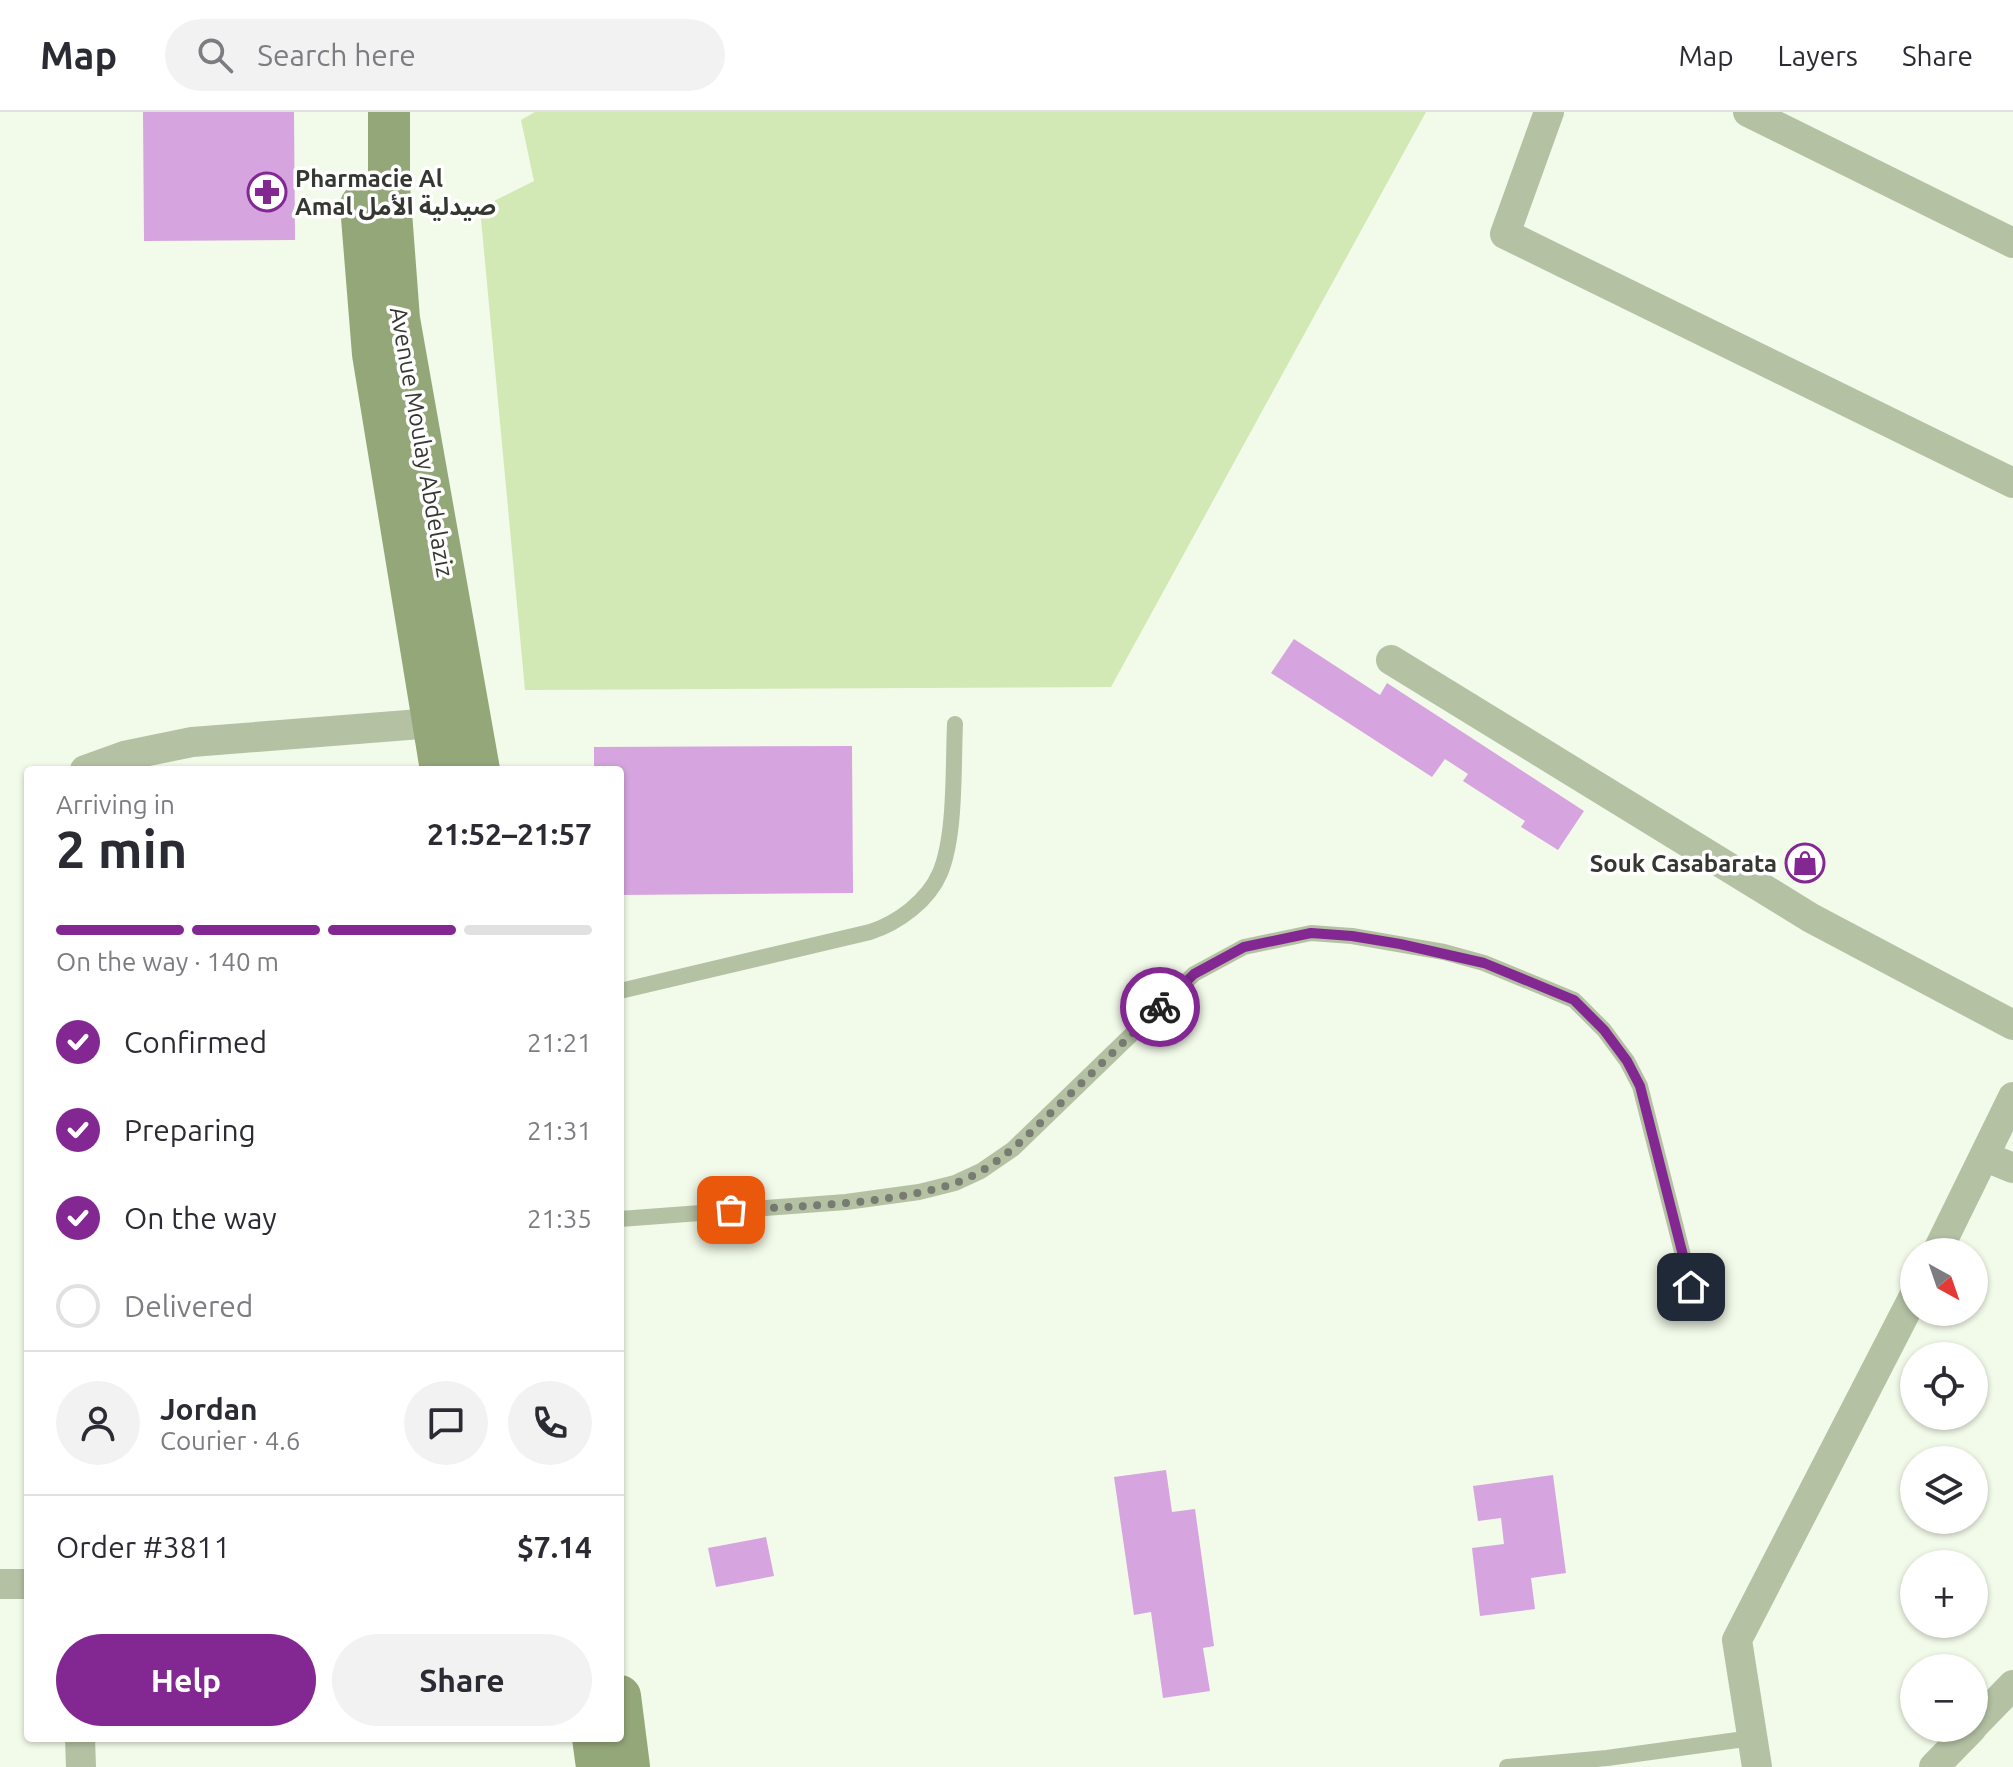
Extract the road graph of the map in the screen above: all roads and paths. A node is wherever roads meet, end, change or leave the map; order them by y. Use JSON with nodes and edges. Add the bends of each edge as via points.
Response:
{"nodes":[{"id":1,"x":361,"y":112,"type":"edge"},
{"id":2,"x":389,"y":112,"type":"edge"},
{"id":3,"x":1549,"y":112,"type":"edge"},
{"id":4,"x":1748,"y":112,"type":"edge"},
{"id":5,"x":2013,"y":243,"type":"edge"},
{"id":6,"x":2013,"y":483,"type":"edge"},
{"id":7,"x":1391,"y":660,"type":"dead end"},
{"id":8,"x":433,"y":723,"type":"junction"},
{"id":9,"x":955,"y":724,"type":"dead end"},
{"id":10,"x":97,"y":766,"type":"edge"},
{"id":11,"x":440,"y":766,"type":"edge"},
{"id":12,"x":478,"y":766,"type":"edge"},
{"id":13,"x":624,"y":990,"type":"edge"},
{"id":14,"x":2013,"y":1025,"type":"edge"},
{"id":15,"x":2013,"y":1097,"type":"edge"},
{"id":16,"x":1999,"y":1162,"type":"edge"},
{"id":17,"x":624,"y":1219,"type":"edge"},
{"id":18,"x":1947,"y":1238,"type":"edge"},
{"id":19,"x":1691,"y":1287,"type":"dead end"},
{"id":20,"x":1900,"y":1323,"type":"edge"},
{"id":21,"x":0,"y":1584,"type":"edge"},
{"id":22,"x":24,"y":1584,"type":"edge"},
{"id":23,"x":2013,"y":1685,"type":"edge"},
{"id":24,"x":1988,"y":1711,"type":"edge"},
{"id":25,"x":624,"y":1728,"type":"edge"},
{"id":26,"x":80,"y":1742,"type":"edge"},
{"id":27,"x":594,"y":1742,"type":"edge"},
{"id":28,"x":1958,"y":1742,"type":"edge"},
{"id":29,"x":1755,"y":1753,"type":"edge"},
{"id":30,"x":81,"y":1767,"type":"edge"},
{"id":31,"x":597,"y":1767,"type":"edge"},
{"id":32,"x":629,"y":1767,"type":"edge"},
{"id":33,"x":1507,"y":1767,"type":"edge"},
{"id":34,"x":1934,"y":1767,"type":"edge"}],
"edges":[{"from":1,"to":8,"type":"main road","name":"Avenue Moulay Abdelaziz","via":[[373,354]]},
{"from":2,"to":12,"type":"main road","name":"Avenue Moulay Abdelaziz","via":[[399,319]]},
{"from":3,"to":6,"type":"street","via":[[1505,234]]},
{"from":4,"to":5,"type":"street"},
{"from":7,"to":14,"type":"street","via":[[1811,918]]},
{"from":8,"to":10,"type":"street","via":[[192,742]]},
{"from":8,"to":11,"type":"main road","name":"Avenue Moulay Abdelaziz"},
{"from":9,"to":13,"type":"lane","via":[[947,848],[940,875],[908,913],[870,932]]},
{"from":15,"to":16,"type":"street"},
{"from":16,"to":18,"type":"street"},
{"from":17,"to":19,"type":"lane","via":[[846,1202],[955,1183],[1013,1149],[1194,974],[1244,947],[1311,933],[1415,946],[1484,963],[1574,1000],[1604,1030],[1640,1086]]},
{"from":20,"to":29,"type":"street","via":[[1737,1640]]},
{"from":21,"to":22,"type":"street"},
{"from":23,"to":24,"type":"street"},
{"from":25,"to":32,"type":"main road"},
{"from":26,"to":30,"type":"street"},
{"from":27,"to":31,"type":"main road"},
{"from":28,"to":34,"type":"street"},
{"from":29,"to":33,"type":"lane"}]}
